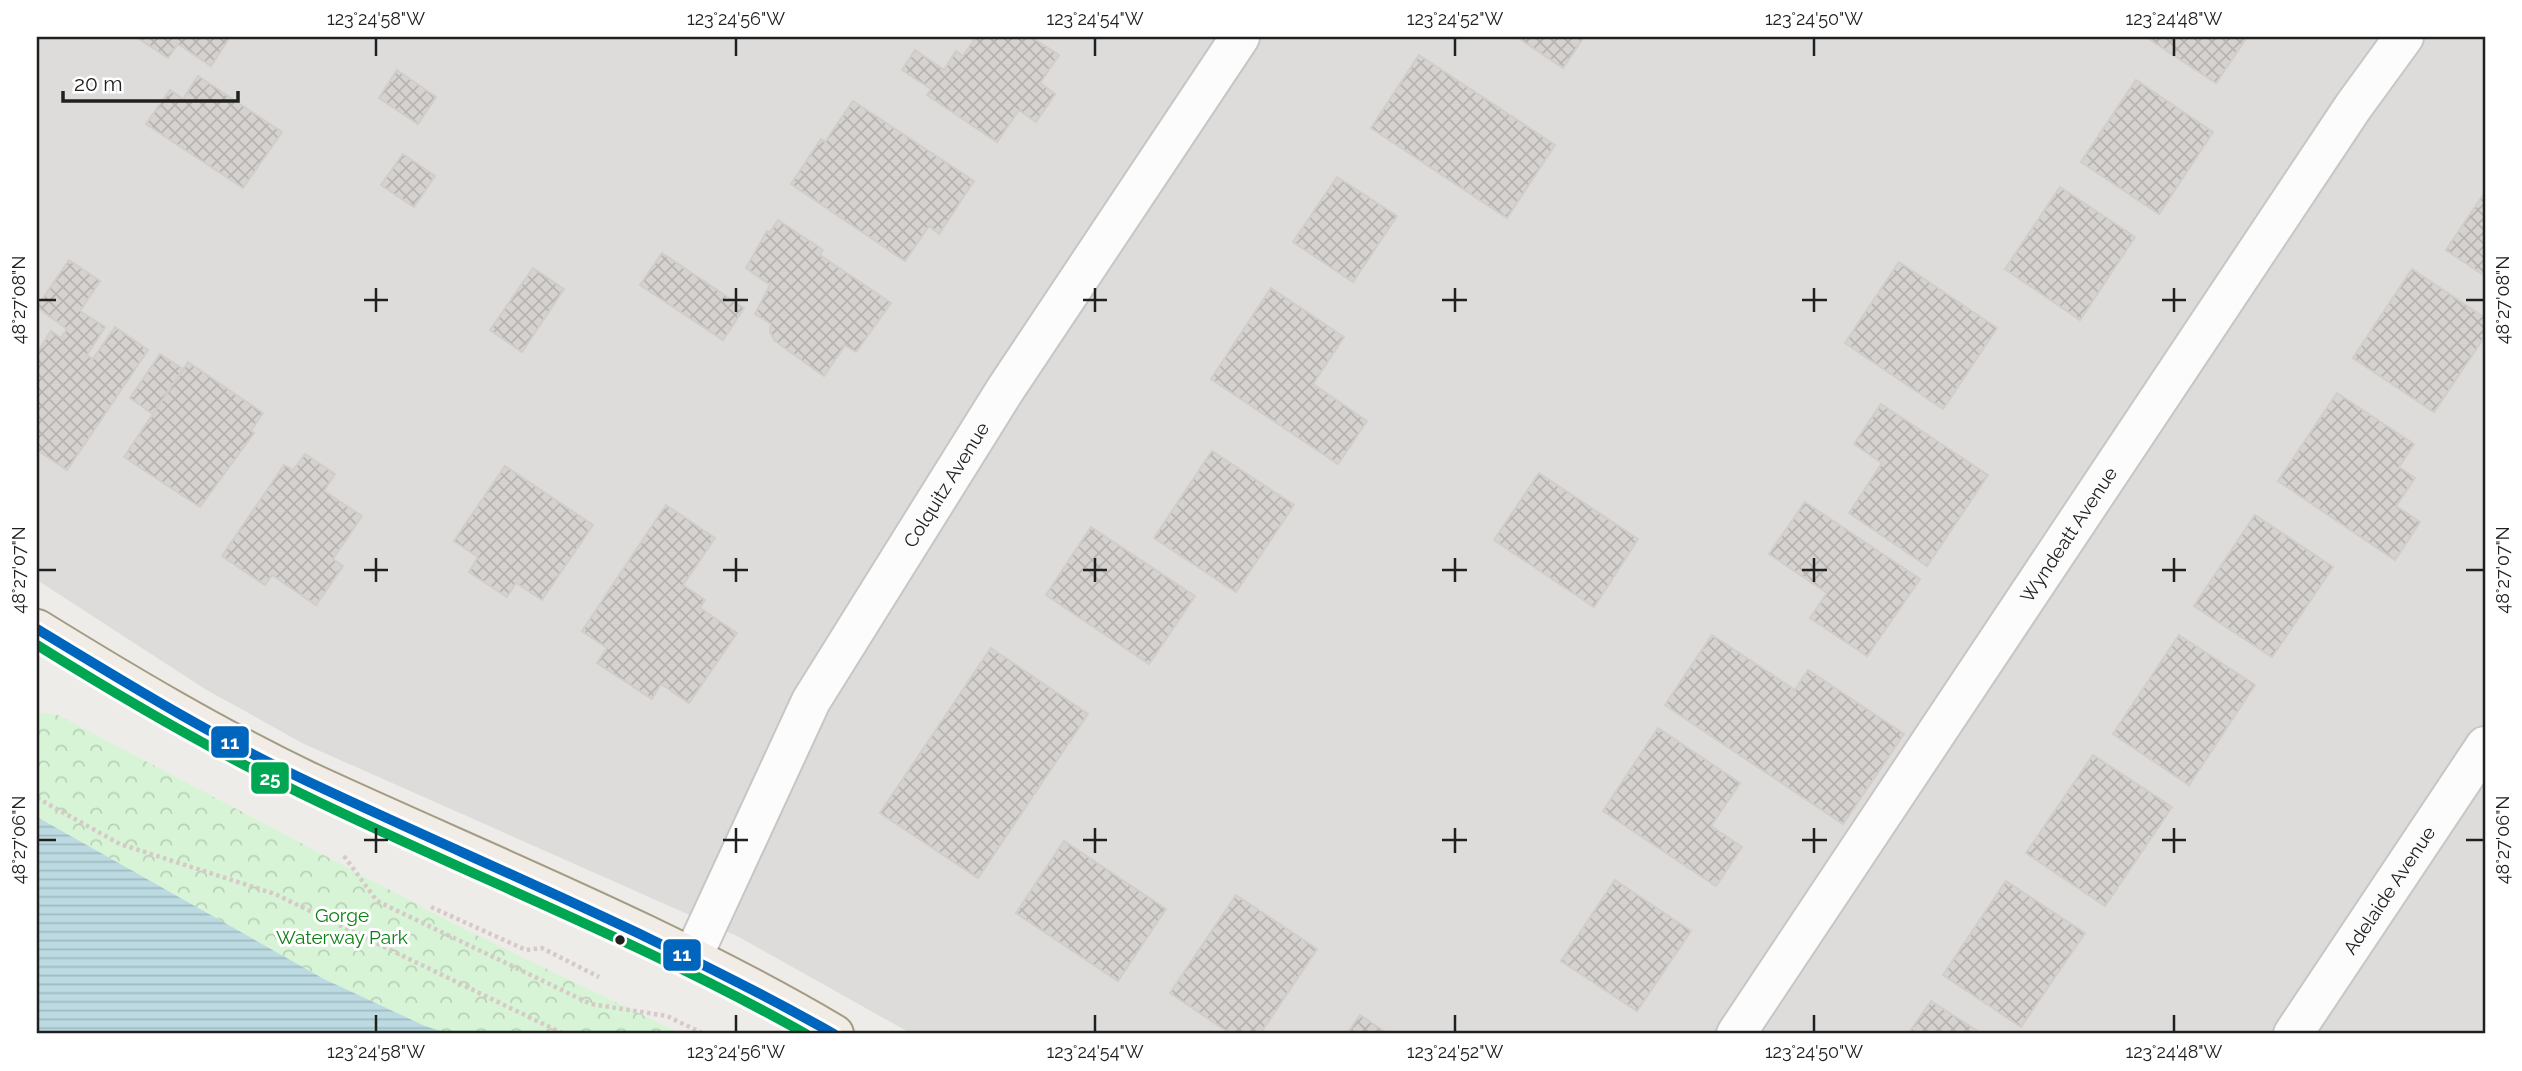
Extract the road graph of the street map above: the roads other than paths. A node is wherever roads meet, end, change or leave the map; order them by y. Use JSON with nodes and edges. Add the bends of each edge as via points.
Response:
{"nodes":[{"id":1,"x":1240,"y":37,"type":"edge"},
{"id":2,"x":2404,"y":37,"type":"edge"},
{"id":3,"x":37,"y":629,"type":"edge"},
{"id":4,"x":2485,"y":746,"type":"edge"},
{"id":5,"x":693,"y":956,"type":"junction"},
{"id":6,"x":834,"y":1034,"type":"edge"},
{"id":7,"x":1736,"y":1034,"type":"edge"},
{"id":8,"x":2293,"y":1034,"type":"edge"}],
"edges":[{"from":1,"to":5,"type":"street","name":"Colquitz Avenue","via":[[1005,390],[811,701]]},
{"from":2,"to":7,"type":"street","name":"Wyndeatt Avenue"},
{"from":3,"to":5,"type":"main road","via":[[197,725],[307,781]]},
{"from":4,"to":8,"type":"street","name":"Adelaide Avenue"},
{"from":5,"to":6,"type":"main road"}]}
